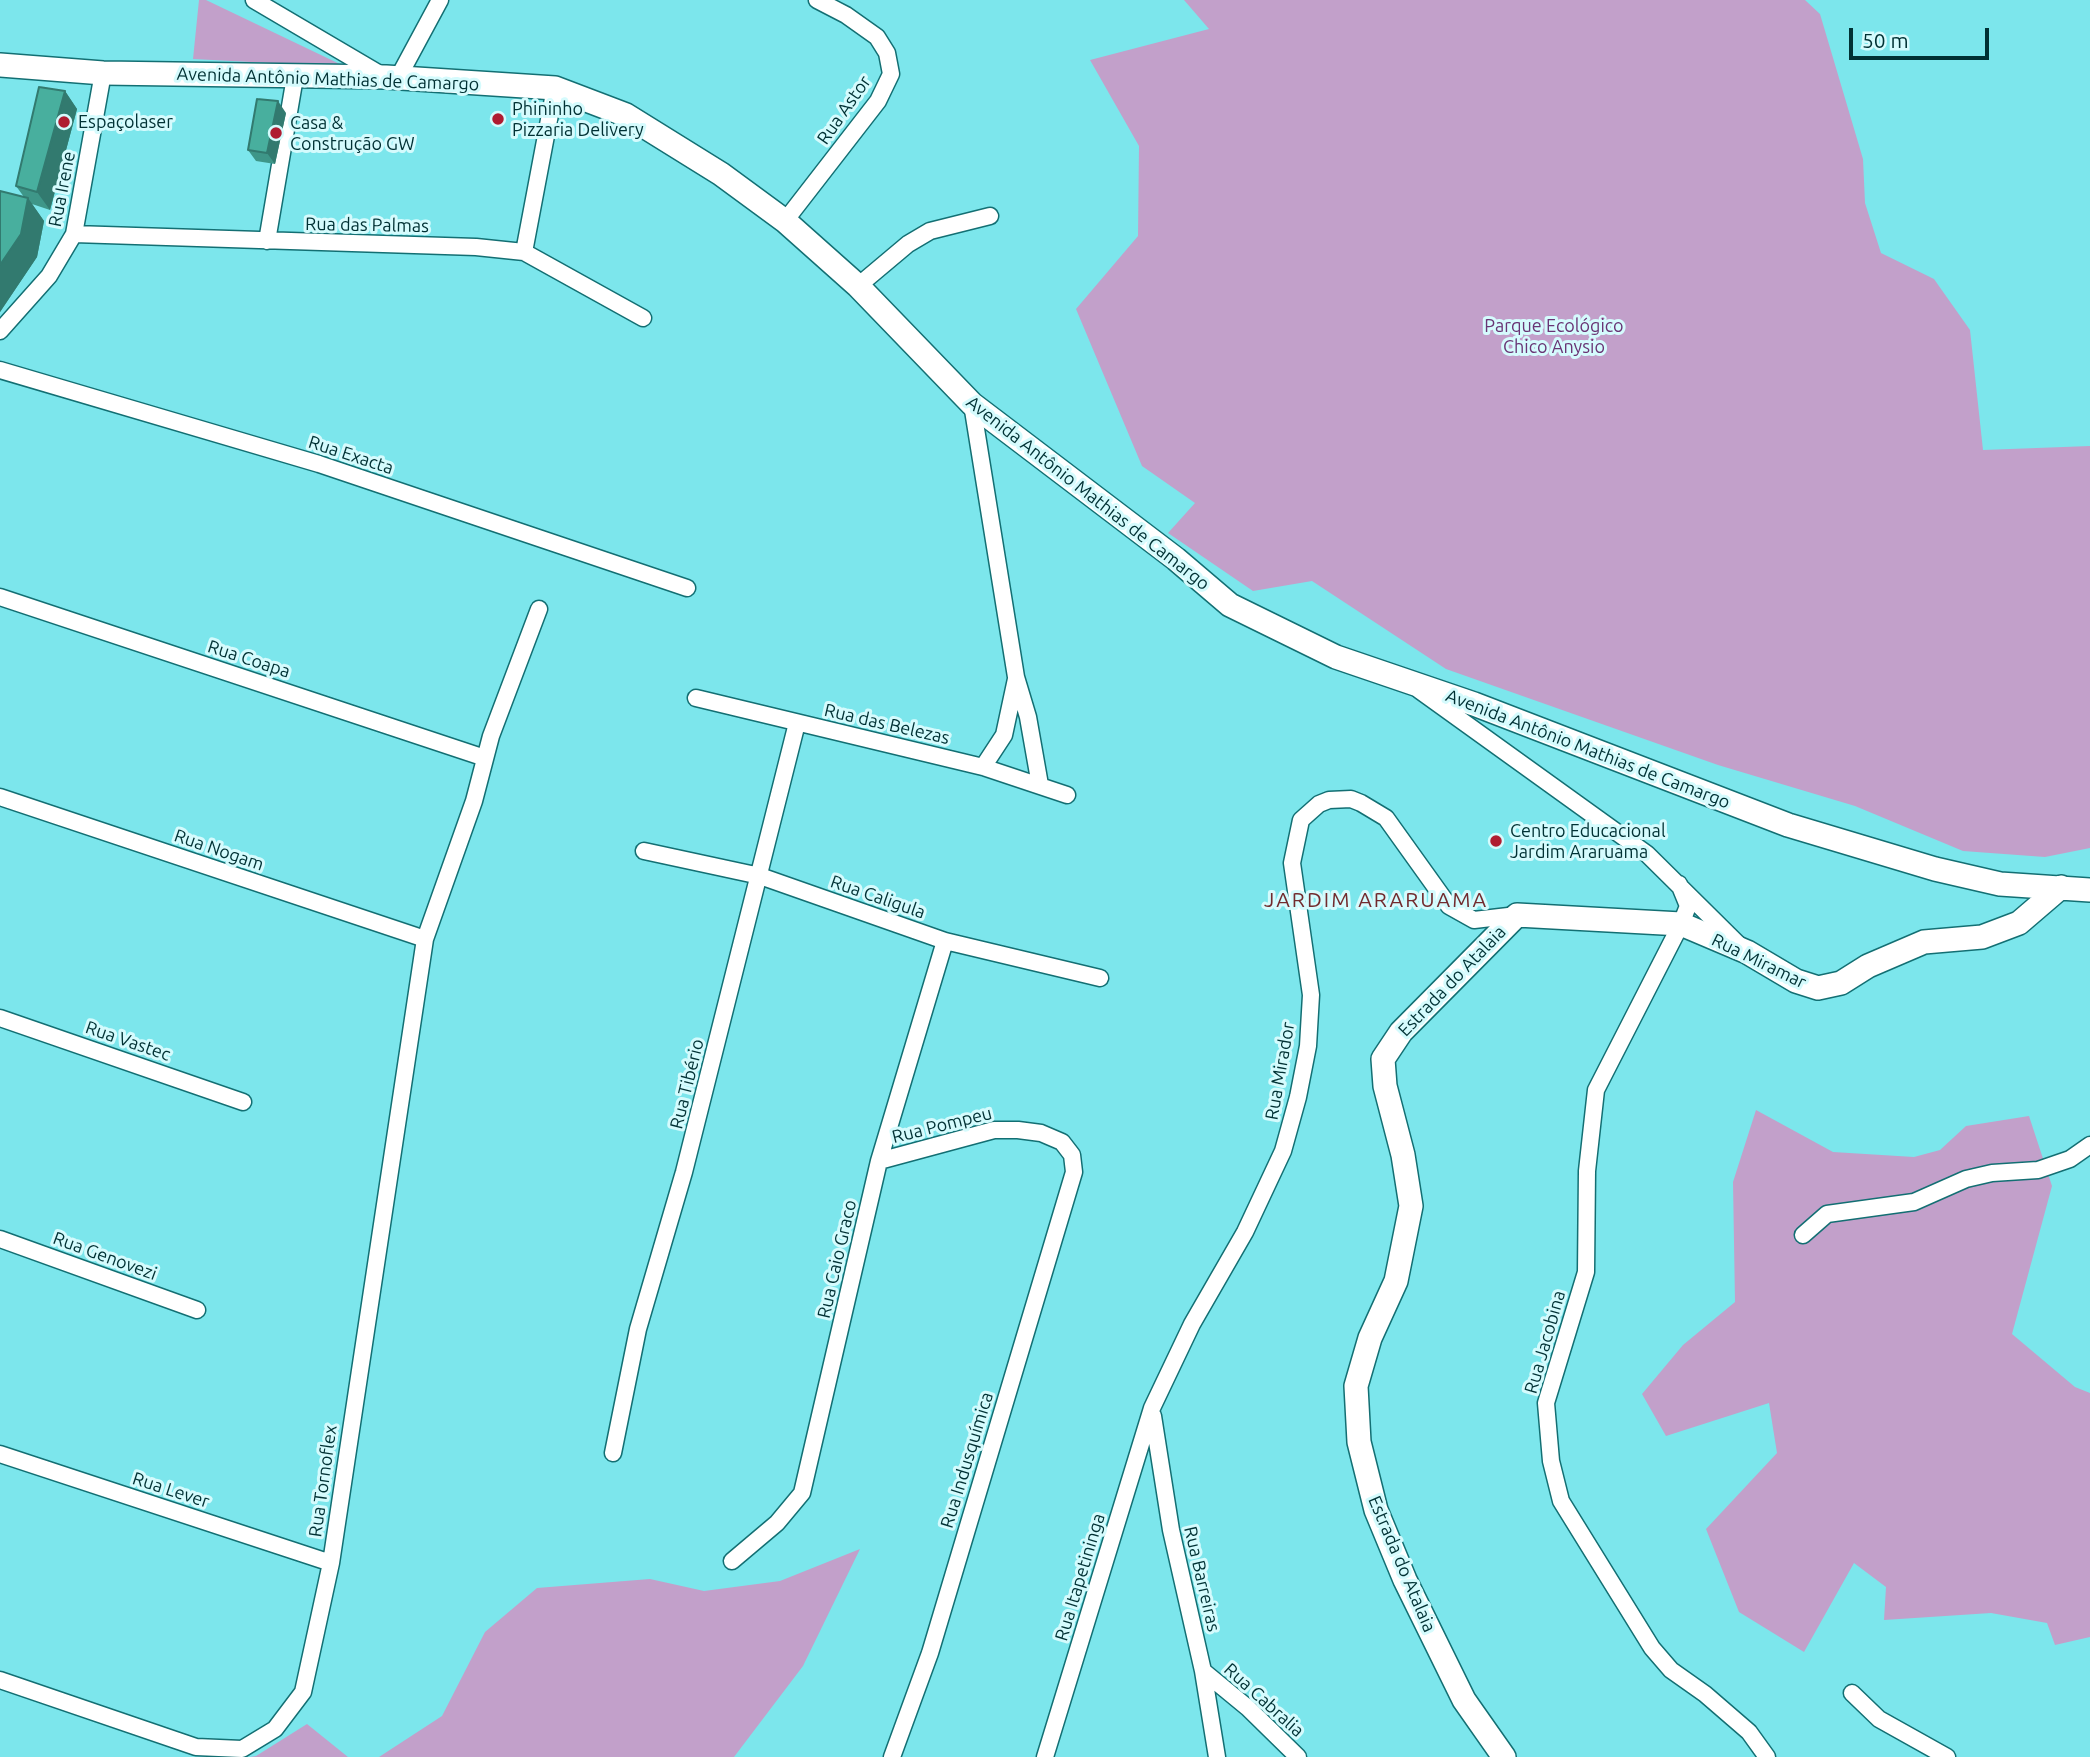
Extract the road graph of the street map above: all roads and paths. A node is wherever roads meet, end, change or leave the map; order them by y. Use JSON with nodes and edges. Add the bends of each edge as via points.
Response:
{"nodes":[{"id":1,"x":254,"y":0,"type":"edge"},
{"id":2,"x":440,"y":0,"type":"edge"},
{"id":3,"x":817,"y":0,"type":"edge"},
{"id":4,"x":0,"y":65,"type":"edge"},
{"id":5,"x":103,"y":73,"type":"junction"},
{"id":6,"x":295,"y":77,"type":"junction"},
{"id":7,"x":392,"y":78,"type":"junction"},
{"id":8,"x":555,"y":88,"type":"junction"},
{"id":9,"x":990,"y":216,"type":"dead end"},
{"id":10,"x":785,"y":221,"type":"junction"},
{"id":11,"x":74,"y":234,"type":"junction"},
{"id":12,"x":267,"y":241,"type":"junction"},
{"id":13,"x":524,"y":252,"type":"junction"},
{"id":14,"x":858,"y":286,"type":"junction"},
{"id":15,"x":643,"y":318,"type":"dead end"},
{"id":16,"x":0,"y":331,"type":"edge"},
{"id":17,"x":0,"y":370,"type":"edge"},
{"id":18,"x":972,"y":404,"type":"junction"},
{"id":19,"x":687,"y":588,"type":"dead end"},
{"id":20,"x":0,"y":597,"type":"edge"},
{"id":21,"x":539,"y":609,"type":"dead end"},
{"id":22,"x":1016,"y":677,"type":"junction"},
{"id":23,"x":1412,"y":684,"type":"junction"},
{"id":24,"x":696,"y":698,"type":"dead end"},
{"id":25,"x":797,"y":723,"type":"junction"},
{"id":26,"x":485,"y":758,"type":"junction"},
{"id":27,"x":983,"y":766,"type":"junction"},
{"id":28,"x":1040,"y":785,"type":"junction"},
{"id":29,"x":1067,"y":795,"type":"dead end"},
{"id":30,"x":0,"y":797,"type":"edge"},
{"id":31,"x":644,"y":850,"type":"dead end"},
{"id":32,"x":760,"y":876,"type":"junction"},
{"id":33,"x":1679,"y":884,"type":"junction"},
{"id":34,"x":2061,"y":887,"type":"junction"},
{"id":35,"x":2090,"y":890,"type":"edge"},
{"id":36,"x":1517,"y":915,"type":"junction"},
{"id":37,"x":1681,"y":924,"type":"junction"},
{"id":38,"x":425,"y":939,"type":"junction"},
{"id":39,"x":945,"y":941,"type":"junction"},
{"id":40,"x":1747,"y":952,"type":"junction"},
{"id":41,"x":1100,"y":978,"type":"dead end"},
{"id":42,"x":0,"y":1018,"type":"edge"},
{"id":43,"x":243,"y":1102,"type":"dead end"},
{"id":44,"x":2090,"y":1144,"type":"edge"},
{"id":45,"x":879,"y":1161,"type":"junction"},
{"id":46,"x":1073,"y":1172,"type":"joint"},
{"id":47,"x":1803,"y":1235,"type":"dead end"},
{"id":48,"x":0,"y":1239,"type":"edge"},
{"id":49,"x":197,"y":1310,"type":"dead end"},
{"id":50,"x":1153,"y":1408,"type":"junction"},
{"id":51,"x":613,"y":1453,"type":"dead end"},
{"id":52,"x":0,"y":1454,"type":"edge"},
{"id":53,"x":732,"y":1561,"type":"dead end"},
{"id":54,"x":331,"y":1563,"type":"junction"},
{"id":55,"x":1203,"y":1671,"type":"junction"},
{"id":56,"x":0,"y":1680,"type":"edge"},
{"id":57,"x":1852,"y":1693,"type":"dead end"},
{"id":58,"x":892,"y":1757,"type":"edge"},
{"id":59,"x":1045,"y":1757,"type":"edge"},
{"id":60,"x":1217,"y":1757,"type":"edge"},
{"id":61,"x":1298,"y":1757,"type":"edge"},
{"id":62,"x":1504,"y":1757,"type":"edge"},
{"id":63,"x":1767,"y":1757,"type":"edge"},
{"id":64,"x":1947,"y":1757,"type":"edge"}],
"edges":[{"from":1,"to":7,"type":"street"},
{"from":2,"to":7,"type":"street"},
{"from":3,"to":10,"type":"street","name":"Rua Astor","via":[[877,37],[887,52],[891,74],[878,101]]},
{"from":4,"to":5,"type":"street","name":"Avenida Antônio Mathias de Camargo"},
{"from":5,"to":6,"type":"street","name":"Avenida Antônio Mathias de Camargo"},
{"from":5,"to":11,"type":"street","name":"Rua Irene"},
{"from":6,"to":7,"type":"street","name":"Avenida Antônio Mathias de Camargo"},
{"from":6,"to":12,"type":"street"},
{"from":7,"to":8,"type":"street","name":"Avenida Antônio Mathias de Camargo"},
{"from":8,"to":10,"type":"street","name":"Avenida Antônio Mathias de Camargo","via":[[626,115]]},
{"from":8,"to":13,"type":"street"},
{"from":9,"to":14,"type":"street","via":[[930,231]]},
{"from":10,"to":14,"type":"street","name":"Avenida Antônio Mathias de Camargo"},
{"from":11,"to":12,"type":"street","name":"Rua das Palmas"},
{"from":11,"to":16,"type":"street","name":"Rua Irene","via":[[49,276]]},
{"from":12,"to":13,"type":"street","name":"Rua das Palmas"},
{"from":13,"to":15,"type":"street","name":"Rua das Palmas"},
{"from":14,"to":18,"type":"street","name":"Avenida Antônio Mathias de Camargo"},
{"from":17,"to":19,"type":"street","name":"Rua Exacta","via":[[319,464]]},
{"from":18,"to":22,"type":"street"},
{"from":18,"to":23,"type":"street","name":"Avenida Antônio Mathias de Camargo","via":[[1230,605],[1336,657]]},
{"from":20,"to":26,"type":"street","name":"Rua Coapa"},
{"from":21,"to":26,"type":"street"},
{"from":22,"to":27,"type":"street","via":[[1004,735]]},
{"from":22,"to":28,"type":"street"},
{"from":23,"to":33,"type":"street","via":[[1647,853]]},
{"from":23,"to":34,"type":"street","name":"Avenida Antônio Mathias de Camargo","via":[[1788,825],[2000,884]]},
{"from":24,"to":25,"type":"street","name":"Rua das Belezas"},
{"from":25,"to":27,"type":"street","name":"Rua das Belezas"},
{"from":25,"to":32,"type":"street","name":"Rua Tibério"},
{"from":26,"to":38,"type":"street"},
{"from":27,"to":28,"type":"street","name":"Rua das Belezas"},
{"from":28,"to":29,"type":"street","name":"Rua das Belezas"},
{"from":30,"to":38,"type":"street","name":"Rua Nogam"},
{"from":31,"to":32,"type":"street","name":"Rua Caligula"},
{"from":32,"to":39,"type":"street","name":"Rua Caligula"},
{"from":32,"to":51,"type":"street","name":"Rua Tibério","via":[[684,1172],[638,1329]]},
{"from":33,"to":37,"type":"street","via":[[1688,906]]},
{"from":33,"to":40,"type":"street"},
{"from":34,"to":35,"type":"street","name":"Avenida Antônio Mathias de Camargo"},
{"from":34,"to":40,"type":"street","name":"Rua Miramar","via":[[2019,923],[1982,937],[1924,942],[1841,983],[1818,988],[1774,970]]},
{"from":36,"to":37,"type":"street","name":"Rua Miramar"},
{"from":36,"to":50,"type":"street","name":"Rua Mirador","via":[[1474,920],[1449,906],[1386,818],[1361,803],[1329,800],[1301,820],[1292,863],[1311,995],[1298,1097],[1283,1151],[1256,1209],[1192,1324]]},
{"from":36,"to":62,"type":"street","name":"Estrada do Atalaia","via":[[1401,1032],[1383,1059],[1411,1206],[1396,1281],[1370,1338],[1356,1386],[1359,1442],[1376,1510],[1464,1700]]},
{"from":37,"to":40,"type":"street","name":"Rua Miramar"},
{"from":37,"to":63,"type":"street","name":"Rua Jacobina","via":[[1596,1090],[1587,1171],[1586,1272],[1546,1403],[1551,1461],[1561,1502],[1651,1648],[1671,1670],[1749,1732]]},
{"from":38,"to":54,"type":"street","name":"Rua Tornoflex"},
{"from":39,"to":41,"type":"street","name":"Rua Caligula"},
{"from":39,"to":45,"type":"street","name":"Rua Caio Graco"},
{"from":42,"to":43,"type":"street","name":"Rua Vastec"},
{"from":44,"to":47,"type":"street","via":[[2070,1159],[2038,1170],[1992,1173],[1914,1202],[1827,1214]]},
{"from":45,"to":46,"type":"street","name":"Rua Pompeu","via":[[984,1132],[1017,1129],[1062,1142],[1072,1155]]},
{"from":45,"to":53,"type":"street","name":"Rua Caio Graco","via":[[802,1493],[777,1523]]},
{"from":46,"to":58,"type":"street","name":"Rua Indusquímica","via":[[933,1642]]},
{"from":48,"to":49,"type":"street","name":"Rua Genovezi"},
{"from":50,"to":55,"type":"street","name":"Rua Barreiras","via":[[1171,1530]]},
{"from":50,"to":59,"type":"street","name":"Rua Itapetininga"},
{"from":52,"to":54,"type":"street","name":"Rua Lever"},
{"from":54,"to":56,"type":"street","name":"Rua Tornoflex","via":[[303,1692],[275,1729],[242,1749],[196,1747]]},
{"from":55,"to":60,"type":"street","name":"Rua Barreiras"},
{"from":55,"to":61,"type":"street","name":"Rua Cabralia"},
{"from":57,"to":64,"type":"street","via":[[1879,1719]]}]}
